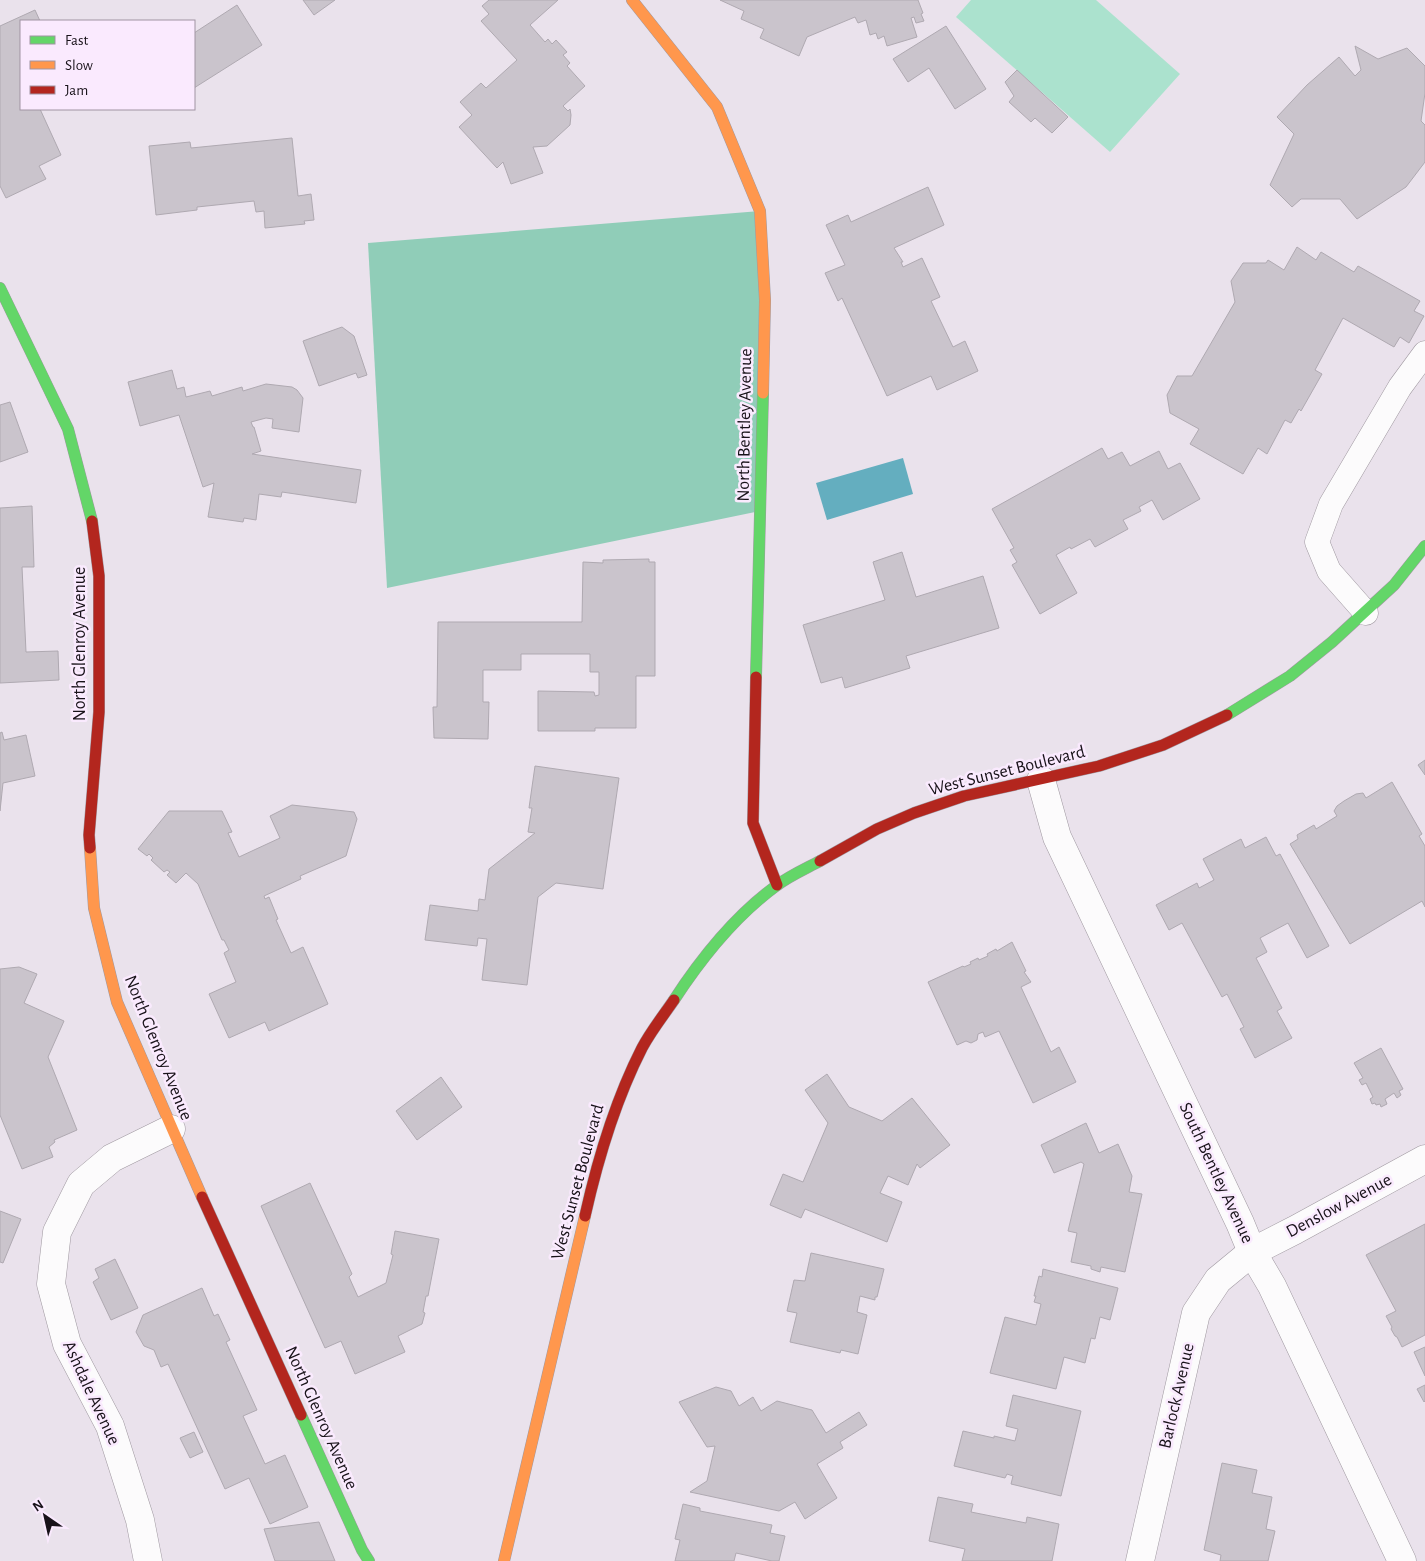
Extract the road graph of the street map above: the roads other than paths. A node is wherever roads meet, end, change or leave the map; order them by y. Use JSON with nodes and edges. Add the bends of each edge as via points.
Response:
{"nodes":[{"id":1,"x":632,"y":0,"type":"edge"},
{"id":2,"x":0,"y":288,"type":"edge"},
{"id":3,"x":1425,"y":353,"type":"edge"},
{"id":4,"x":1425,"y":546,"type":"edge"},
{"id":5,"x":1366,"y":613,"type":"junction"},
{"id":6,"x":1041,"y":780,"type":"junction"},
{"id":7,"x":777,"y":885,"type":"junction"},
{"id":8,"x":171,"y":1129,"type":"junction"},
{"id":9,"x":1425,"y":1159,"type":"edge"},
{"id":10,"x":1252,"y":1252,"type":"junction"},
{"id":11,"x":148,"y":1561,"type":"edge"},
{"id":12,"x":369,"y":1561,"type":"edge"},
{"id":13,"x":504,"y":1561,"type":"edge"},
{"id":14,"x":1140,"y":1561,"type":"edge"},
{"id":15,"x":1402,"y":1561,"type":"edge"}],
"edges":[{"from":1,"to":7,"type":"street","name":"North Bentley Avenue","via":[[717,107],[760,211],[765,300],[753,823]]},
{"from":2,"to":8,"type":"street","name":"North Glenroy Avenue","via":[[68,429],[93,523],[99,576],[99,712],[89,835],[94,908],[117,1002]]},
{"from":3,"to":5,"type":"lane","via":[[1400,387],[1331,504],[1318,542],[1329,570]]},
{"from":4,"to":5,"type":"street","name":"West Sunset Boulevard","via":[[1394,585]]},
{"from":5,"to":6,"type":"street","name":"West Sunset Boulevard","via":[[1290,676],[1229,714],[1163,745],[1099,766]]},
{"from":6,"to":7,"type":"street","name":"West Sunset Boulevard","via":[[964,796],[914,813],[877,829]]},
{"from":6,"to":10,"type":"street","name":"South Bentley Avenue","via":[[1057,837]]},
{"from":7,"to":13,"type":"street","name":"West Sunset Boulevard","via":[[735,920],[685,983],[643,1047],[618,1100],[594,1177]]},
{"from":8,"to":11,"type":"street","name":"Ashdale Avenue","via":[[112,1158],[82,1184],[57,1232],[52,1284],[67,1344],[110,1426],[140,1520]]},
{"from":8,"to":12,"type":"street","name":"North Glenroy Avenue"},
{"from":9,"to":10,"type":"street","name":"Denslow Avenue"},
{"from":10,"to":14,"type":"street","name":"Barlock Avenue","via":[[1218,1280],[1196,1313]]},
{"from":10,"to":15,"type":"street","name":"South Bentley Avenue","via":[[1272,1286]]}]}
